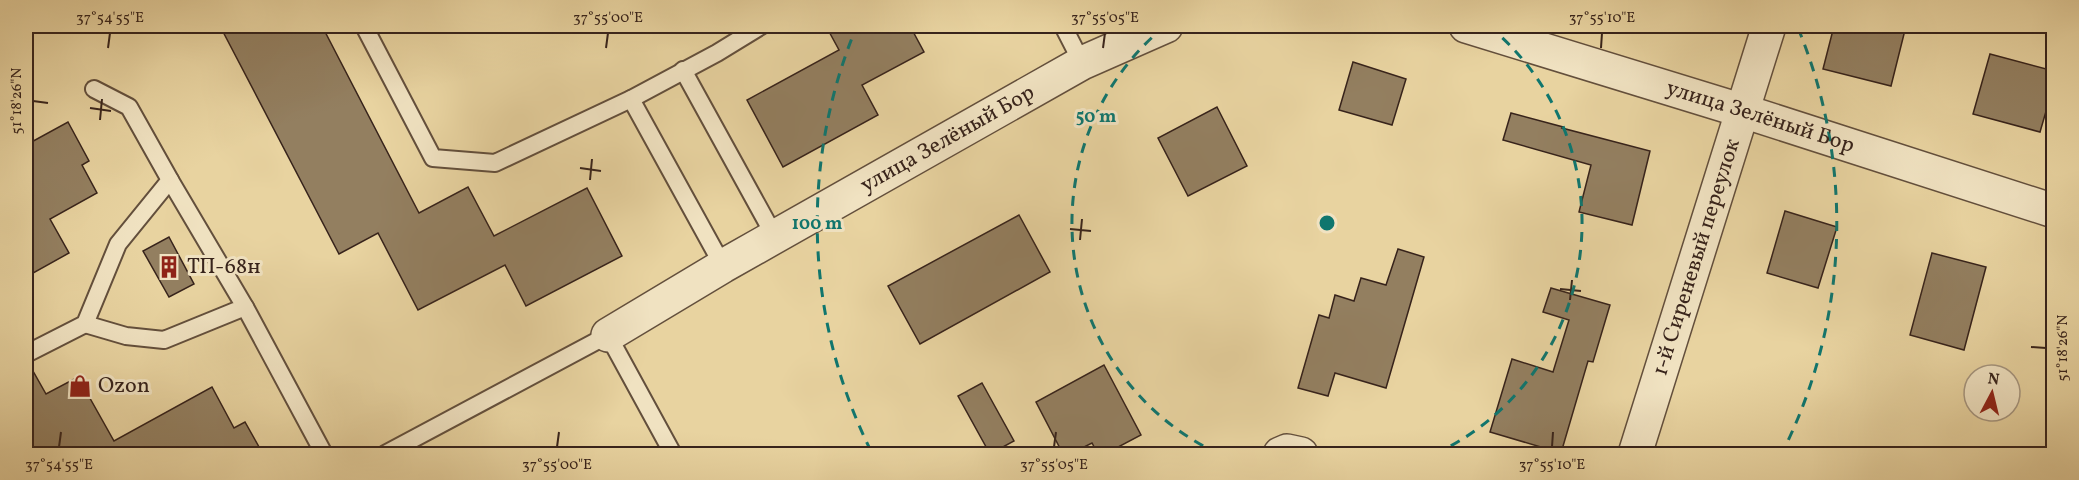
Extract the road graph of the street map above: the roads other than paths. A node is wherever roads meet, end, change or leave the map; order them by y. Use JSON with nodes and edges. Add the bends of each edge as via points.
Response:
{"nodes":[{"id":1,"x":364,"y":26,"type":"edge"},
{"id":2,"x":761,"y":26,"type":"edge"},
{"id":3,"x":1063,"y":26,"type":"edge"},
{"id":4,"x":1166,"y":26,"type":"edge"},
{"id":5,"x":1466,"y":26,"type":"edge"},
{"id":6,"x":1769,"y":26,"type":"edge"},
{"id":7,"x":1082,"y":63,"type":"junction"},
{"id":8,"x":683,"y":70,"type":"junction"},
{"id":9,"x":94,"y":89,"type":"dead end"},
{"id":10,"x":631,"y":99,"type":"junction"},
{"id":11,"x":1743,"y":111,"type":"junction"},
{"id":12,"x":170,"y":180,"type":"junction"},
{"id":13,"x":2054,"y":211,"type":"edge"},
{"id":14,"x":775,"y":237,"type":"junction"},
{"id":15,"x":723,"y":266,"type":"junction"},
{"id":16,"x":245,"y":307,"type":"junction"},
{"id":17,"x":85,"y":324,"type":"junction"},
{"id":18,"x":608,"y":335,"type":"junction"},
{"id":19,"x":26,"y":354,"type":"edge"},
{"id":20,"x":324,"y":454,"type":"edge"},
{"id":21,"x":385,"y":454,"type":"edge"},
{"id":22,"x":673,"y":454,"type":"edge"},
{"id":23,"x":1280,"y":454,"type":"edge"},
{"id":24,"x":1301,"y":454,"type":"edge"},
{"id":25,"x":1635,"y":454,"type":"edge"}],
"edges":[{"from":1,"to":10,"type":"lane","via":[[433,158],[495,163]]},
{"from":2,"to":8,"type":"lane"},
{"from":3,"to":7,"type":"lane"},
{"from":4,"to":7,"type":"street","name":"улица Зелёный Бор"},
{"from":5,"to":11,"type":"street","name":"улица Зелёный Бор"},
{"from":6,"to":11,"type":"street","name":"1-й Сиреневый переулок"},
{"from":7,"to":14,"type":"street","name":"улица Зелёный Бор"},
{"from":8,"to":10,"type":"lane"},
{"from":8,"to":14,"type":"lane"},
{"from":9,"to":12,"type":"lane","via":[[129,107]]},
{"from":10,"to":15,"type":"lane"},
{"from":11,"to":13,"type":"street","name":"улица Зелёный Бор"},
{"from":11,"to":25,"type":"street","name":"1-й Сиреневый переулок"},
{"from":12,"to":16,"type":"lane"},
{"from":12,"to":17,"type":"lane","via":[[118,244]]},
{"from":14,"to":15,"type":"street","name":"улица Зелёный Бор"},
{"from":15,"to":18,"type":"street","name":"улица Зелёный Бор"},
{"from":16,"to":17,"type":"lane","via":[[164,340],[126,336]]},
{"from":16,"to":20,"type":"lane"},
{"from":17,"to":19,"type":"lane"},
{"from":18,"to":21,"type":"lane"},
{"from":18,"to":22,"type":"lane"},
{"from":23,"to":24,"type":"street"}]}
